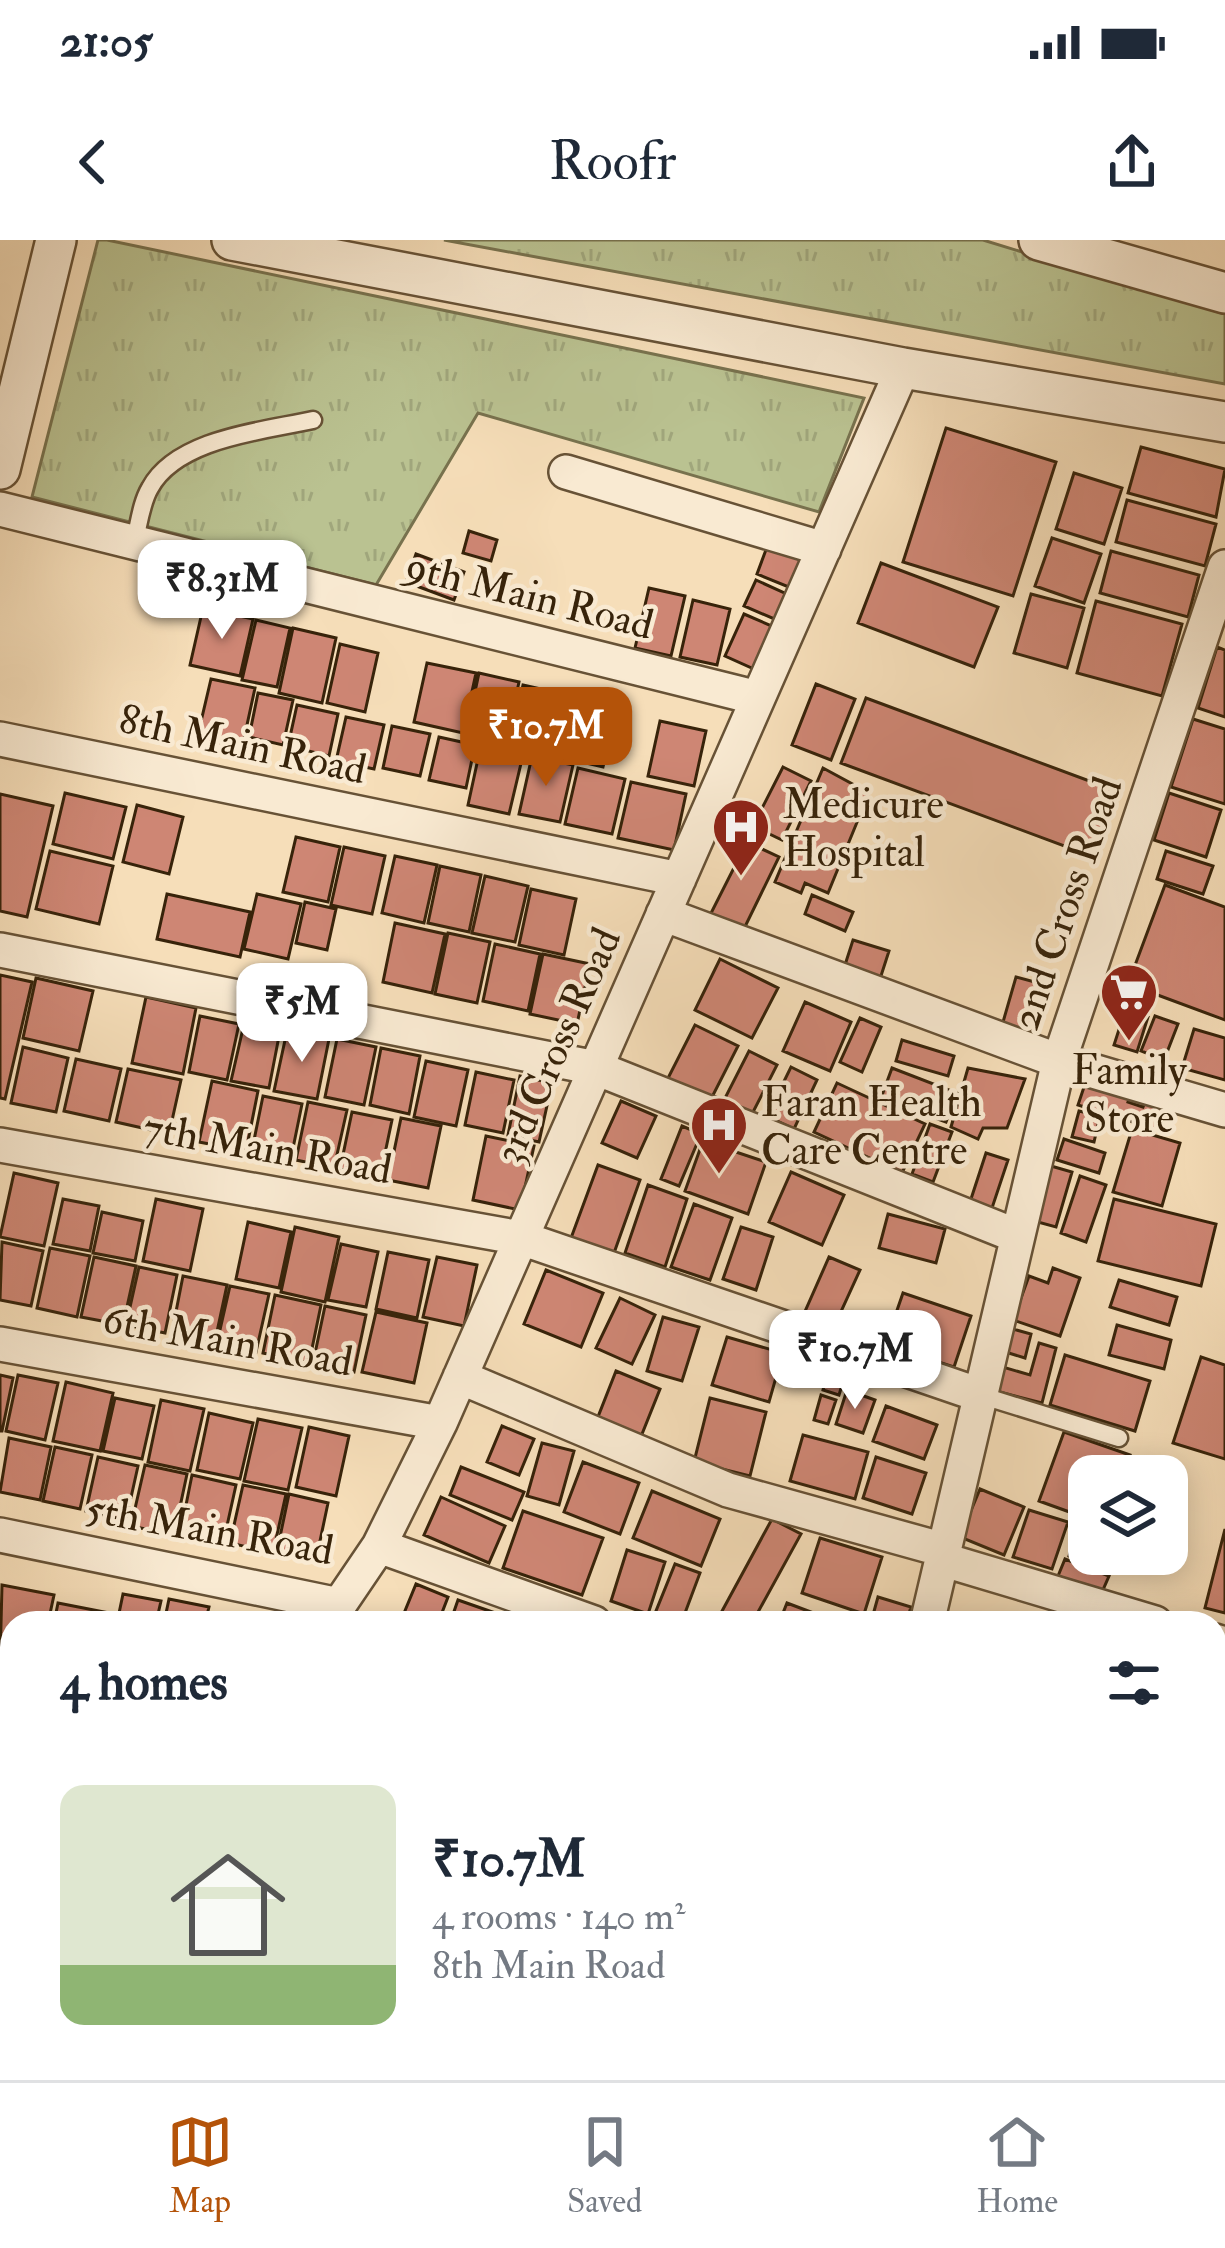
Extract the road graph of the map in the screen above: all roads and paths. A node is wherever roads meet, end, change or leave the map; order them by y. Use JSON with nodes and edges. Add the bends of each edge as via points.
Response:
{"nodes":[{"id":1,"x":56,"y":240,"type":"edge"},
{"id":2,"x":232,"y":240,"type":"edge"},
{"id":3,"x":1039,"y":240,"type":"edge"},
{"id":4,"x":1225,"y":293,"type":"edge"},
{"id":5,"x":903,"y":368,"type":"junction"},
{"id":6,"x":313,"y":420,"type":"dead end"},
{"id":7,"x":1225,"y":422,"type":"edge"},
{"id":8,"x":0,"y":469,"type":"edge"},
{"id":9,"x":566,"y":472,"type":"dead end"},
{"id":10,"x":0,"y":509,"type":"edge"},
{"id":11,"x":134,"y":543,"type":"junction"},
{"id":12,"x":824,"y":548,"type":"junction"},
{"id":13,"x":1225,"y":567,"type":"edge"},
{"id":14,"x":758,"y":698,"type":"junction"},
{"id":15,"x":0,"y":740,"type":"edge"},
{"id":16,"x":679,"y":879,"type":"junction"},
{"id":17,"x":663,"y":914,"type":"junction"},
{"id":18,"x":0,"y":950,"type":"edge"},
{"id":19,"x":1059,"y":1060,"type":"junction"},
{"id":20,"x":596,"y":1067,"type":"junction"},
{"id":21,"x":1225,"y":1110,"type":"edge"},
{"id":22,"x":0,"y":1145,"type":"edge"},
{"id":23,"x":1017,"y":1236,"type":"junction"},
{"id":24,"x":521,"y":1238,"type":"junction"},
{"id":25,"x":0,"y":1344,"type":"edge"},
{"id":26,"x":460,"y":1377,"type":"junction"},
{"id":27,"x":980,"y":1396,"type":"junction"},
{"id":28,"x":440,"y":1423,"type":"junction"},
{"id":29,"x":1119,"y":1438,"type":"dead end"},
{"id":30,"x":0,"y":1534,"type":"edge"},
{"id":31,"x":379,"y":1546,"type":"junction"},
{"id":32,"x":943,"y":1555,"type":"junction"},
{"id":33,"x":560,"y":1611,"type":"edge"},
{"id":34,"x":930,"y":1611,"type":"edge"},
{"id":35,"x":1118,"y":1611,"type":"edge"}],
"edges":[{"from":1,"to":8,"type":"street"},
{"from":2,"to":5,"type":"street"},
{"from":3,"to":4,"type":"street"},
{"from":5,"to":7,"type":"street"},
{"from":5,"to":12,"type":"street","name":"3rd Cross Road"},
{"from":6,"to":11,"type":"lane","via":[[219,442],[160,473]]},
{"from":9,"to":12,"type":"street"},
{"from":10,"to":11,"type":"street","name":"9th Main Road"},
{"from":11,"to":14,"type":"street","name":"9th Main Road"},
{"from":12,"to":14,"type":"street","name":"3rd Cross Road"},
{"from":13,"to":19,"type":"street","name":"2nd Cross Road"},
{"from":14,"to":16,"type":"street","name":"3rd Cross Road"},
{"from":15,"to":16,"type":"street","name":"8th Main Road"},
{"from":16,"to":17,"type":"street","name":"3rd Cross Road"},
{"from":17,"to":19,"type":"street"},
{"from":17,"to":20,"type":"street","name":"3rd Cross Road"},
{"from":18,"to":20,"type":"street"},
{"from":19,"to":21,"type":"street"},
{"from":19,"to":23,"type":"street","name":"2nd Cross Road"},
{"from":20,"to":23,"type":"street"},
{"from":20,"to":24,"type":"street","name":"3rd Cross Road"},
{"from":22,"to":24,"type":"street","name":"7th Main Road"},
{"from":23,"to":27,"type":"street","name":"2nd Cross Road"},
{"from":24,"to":26,"type":"street","name":"3rd Cross Road"},
{"from":24,"to":27,"type":"street","name":"7th Main Road"},
{"from":25,"to":28,"type":"street","name":"6th Main Road"},
{"from":26,"to":28,"type":"street","name":"3rd Cross Road"},
{"from":26,"to":32,"type":"street","via":[[728,1490]]},
{"from":27,"to":29,"type":"lane"},
{"from":27,"to":32,"type":"street","name":"2nd Cross Road"},
{"from":28,"to":31,"type":"street","name":"3rd Cross Road"},
{"from":30,"to":31,"type":"street","name":"5th Main Road","via":[[339,1605]]},
{"from":31,"to":33,"type":"street"},
{"from":32,"to":34,"type":"street","name":"2nd Cross Road"},
{"from":32,"to":35,"type":"street"}]}
